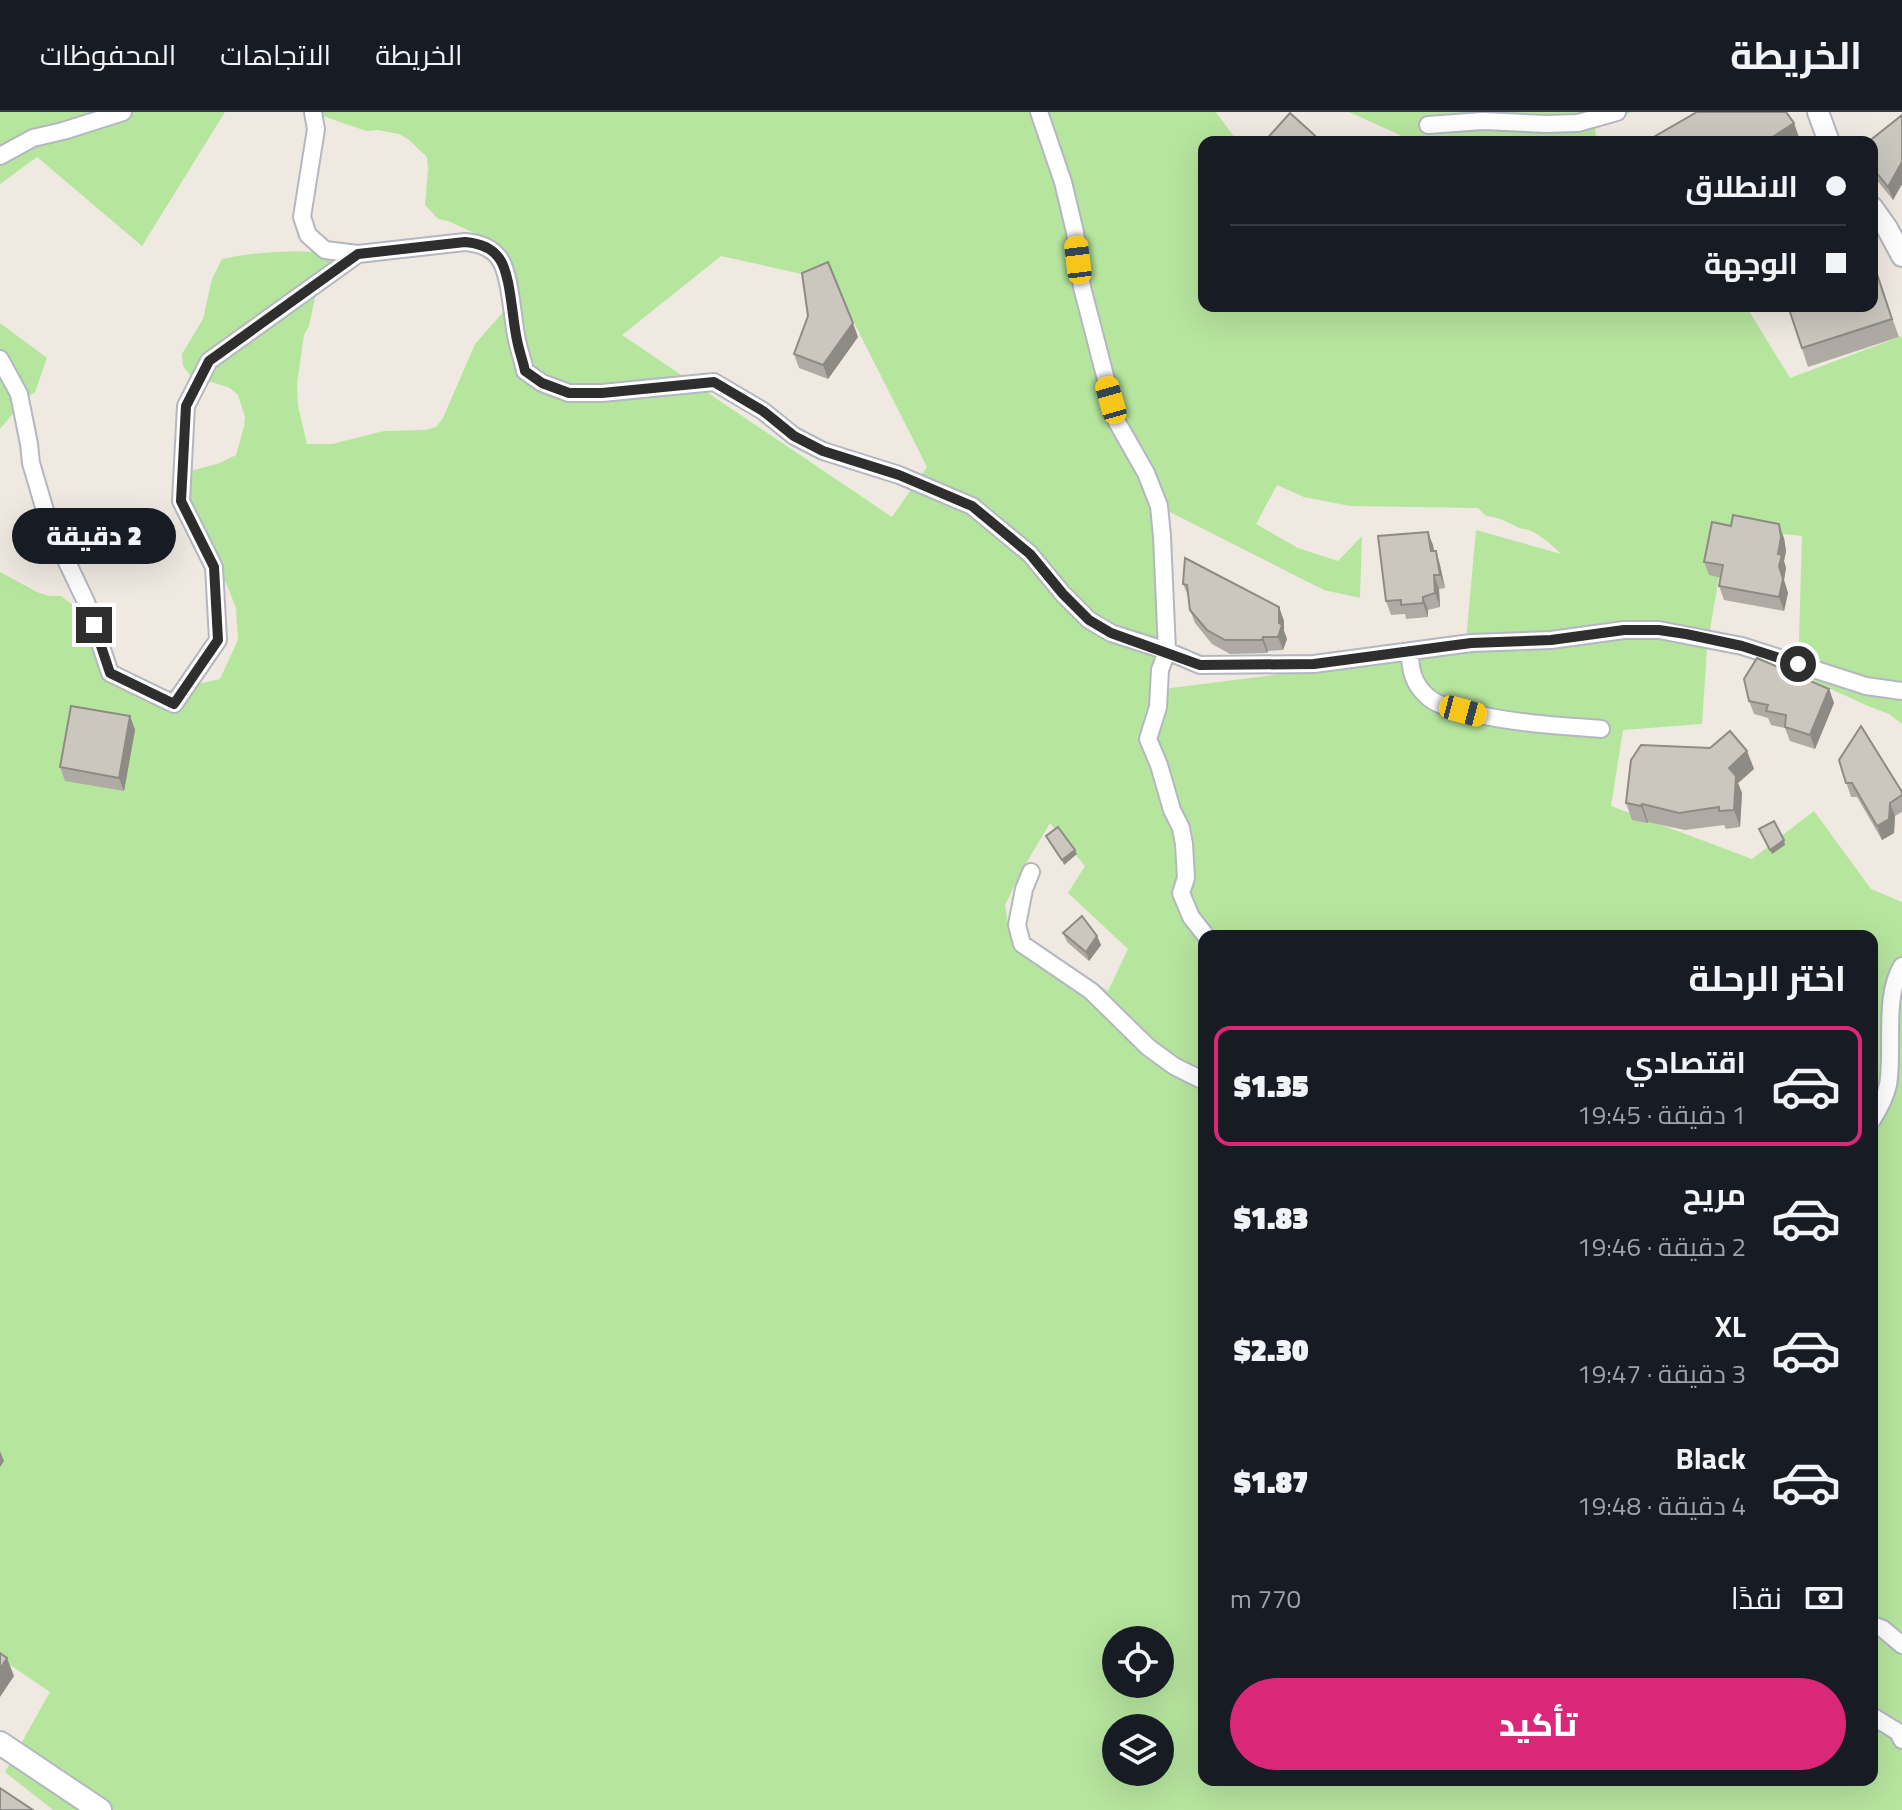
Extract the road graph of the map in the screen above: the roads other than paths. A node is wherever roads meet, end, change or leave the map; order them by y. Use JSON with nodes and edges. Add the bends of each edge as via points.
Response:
{"nodes":[{"id":1,"x":123,"y":112,"type":"edge"},
{"id":2,"x":313,"y":112,"type":"edge"},
{"id":3,"x":1039,"y":112,"type":"edge"},
{"id":4,"x":1617,"y":112,"type":"edge"},
{"id":5,"x":1818,"y":112,"type":"edge"},
{"id":6,"x":1430,"y":119,"type":"edge"},
{"id":7,"x":1827,"y":136,"type":"edge"},
{"id":8,"x":0,"y":156,"type":"edge"},
{"id":9,"x":1878,"y":215,"type":"edge"},
{"id":10,"x":358,"y":254,"type":"junction"},
{"id":11,"x":1902,"y":256,"type":"edge"},
{"id":12,"x":0,"y":359,"type":"edge"},
{"id":13,"x":1167,"y":651,"type":"junction"},
{"id":14,"x":1410,"y":652,"type":"junction"},
{"id":15,"x":1902,"y":691,"type":"edge"},
{"id":16,"x":1601,"y":729,"type":"dead end"},
{"id":17,"x":1031,"y":872,"type":"dead end"},
{"id":18,"x":1201,"y":930,"type":"edge"},
{"id":19,"x":1902,"y":966,"type":"edge"},
{"id":20,"x":1198,"y":1078,"type":"edge"},
{"id":21,"x":1878,"y":1111,"type":"edge"},
{"id":22,"x":1878,"y":1627,"type":"edge"},
{"id":23,"x":1902,"y":1645,"type":"edge"},
{"id":24,"x":1878,"y":1720,"type":"edge"},
{"id":25,"x":1902,"y":1740,"type":"edge"},
{"id":26,"x":0,"y":1743,"type":"edge"},
{"id":27,"x":100,"y":1810,"type":"edge"}],
"edges":[{"from":1,"to":8,"type":"street","via":[[33,138]]},
{"from":2,"to":10,"type":"street","via":[[316,129],[302,217],[308,235],[325,250]]},
{"from":3,"to":13,"type":"street","via":[[1063,182],[1082,287],[1117,422],[1159,506]]},
{"from":4,"to":6,"type":"street","via":[[1578,123]]},
{"from":5,"to":7,"type":"street"},
{"from":9,"to":11,"type":"street"},
{"from":10,"to":12,"type":"street","via":[[209,361],[186,406],[181,501],[214,567],[218,640],[174,704],[110,673],[86,602],[49,524],[19,394]]},
{"from":10,"to":13,"type":"street","via":[[465,242],[489,248],[505,272],[525,371],[542,383],[569,393],[602,393],[714,382],[823,451],[972,506],[1030,554],[1089,620]]},
{"from":13,"to":14,"type":"street","via":[[1200,665],[1314,664]]},
{"from":13,"to":18,"type":"street","via":[[1148,739],[1181,828],[1186,878],[1181,893]]},
{"from":14,"to":15,"type":"street","via":[[1659,630],[1742,646],[1866,686]]},
{"from":14,"to":16,"type":"street","via":[[1416,683],[1437,704],[1488,718]]},
{"from":17,"to":20,"type":"street","via":[[1017,925],[1022,944],[1091,991],[1148,1047]]},
{"from":19,"to":21,"type":"street","via":[[1893,985],[1888,1086]]},
{"from":22,"to":23,"type":"street"},
{"from":24,"to":25,"type":"street"},
{"from":26,"to":27,"type":"main road"}]}
